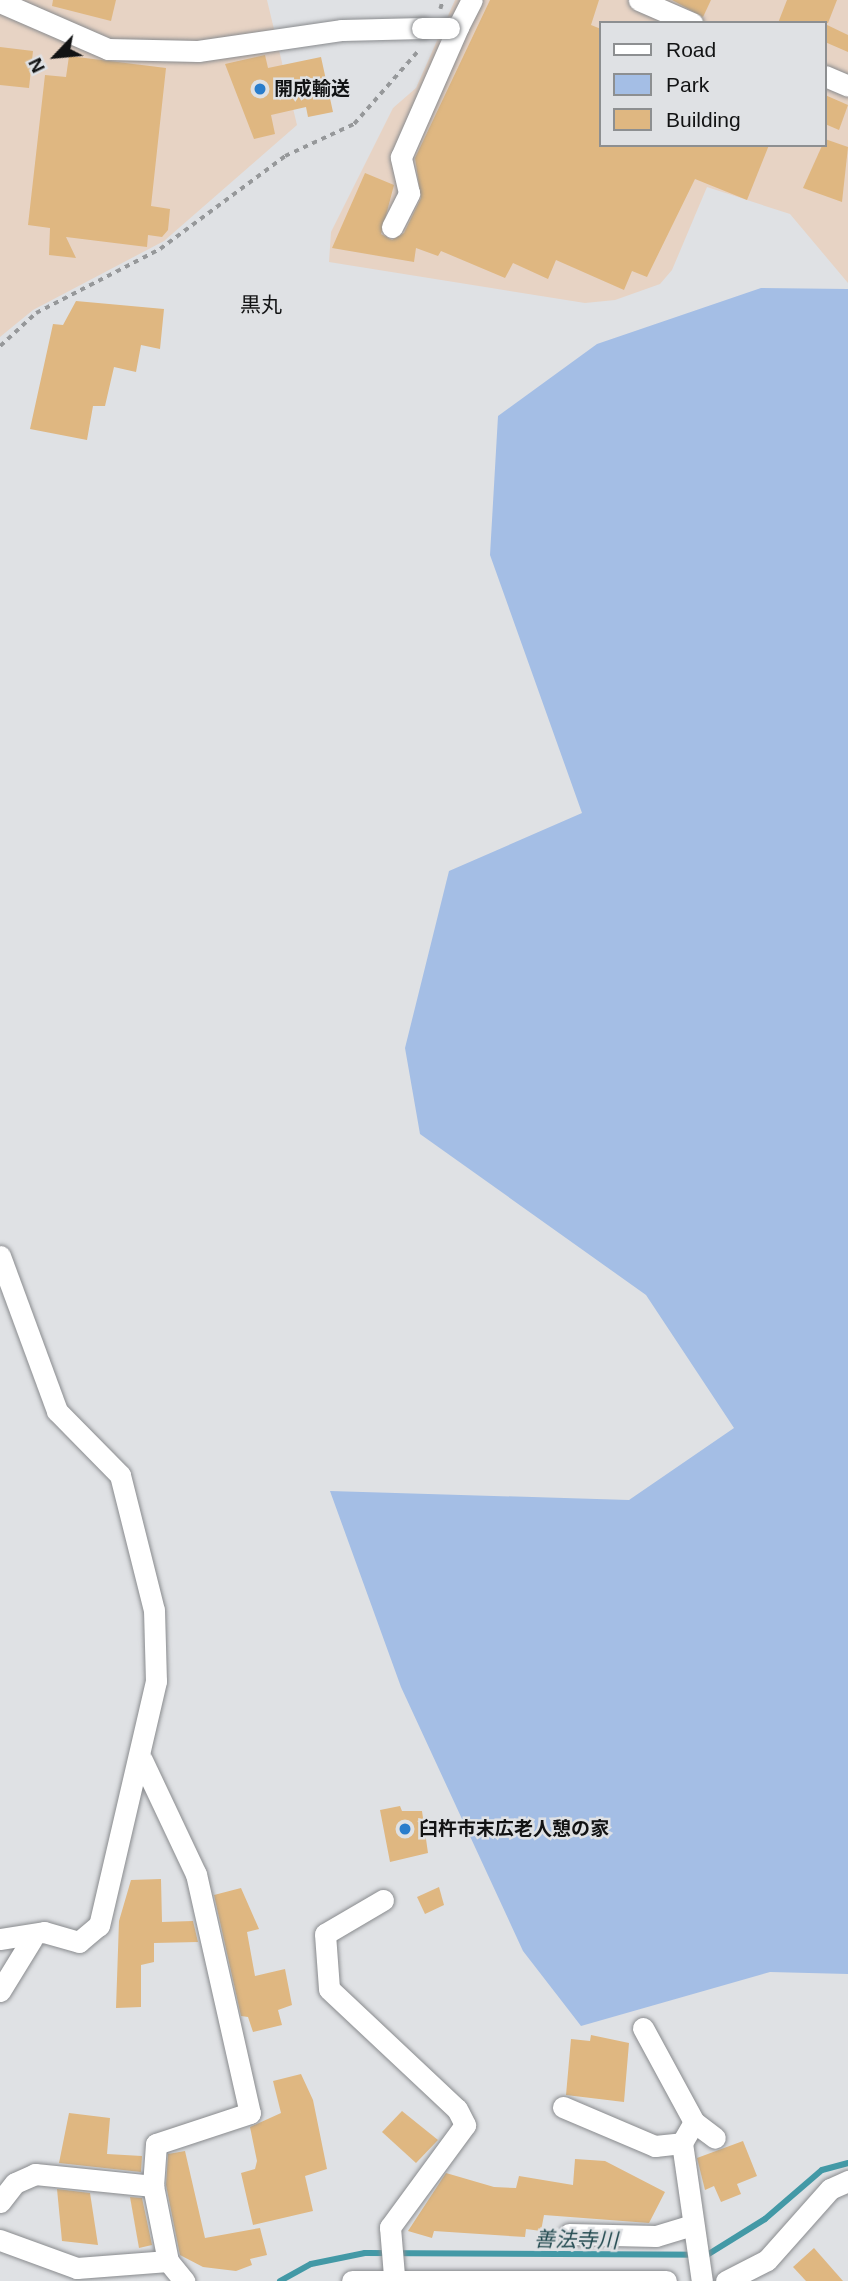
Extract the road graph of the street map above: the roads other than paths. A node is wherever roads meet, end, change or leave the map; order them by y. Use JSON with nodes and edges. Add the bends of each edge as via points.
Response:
{"nodes":[{"id":1,"x":472,"y":0,"type":"edge"},
{"id":2,"x":639,"y":0,"type":"edge"},
{"id":3,"x":0,"y":2,"type":"edge"},
{"id":4,"x":687,"y":21,"type":"edge"},
{"id":5,"x":453,"y":27,"type":"junction"},
{"id":6,"x":827,"y":77,"type":"edge"},
{"id":7,"x":848,"y":86,"type":"edge"},
{"id":8,"x":392,"y":227,"type":"dead end"},
{"id":9,"x":0,"y":1256,"type":"edge"},
{"id":10,"x":142,"y":1759,"type":"junction"},
{"id":11,"x":383,"y":1900,"type":"dead end"},
{"id":12,"x":0,"y":1939,"type":"edge"},
{"id":13,"x":32,"y":1939,"type":"junction"},
{"id":14,"x":0,"y":1991,"type":"edge"},
{"id":15,"x":643,"y":2028,"type":"dead end"},
{"id":16,"x":564,"y":2107,"type":"dead end"},
{"id":17,"x":694,"y":2122,"type":"junction"},
{"id":18,"x":715,"y":2137,"type":"dead end"},
{"id":19,"x":682,"y":2143,"type":"junction"},
{"id":20,"x":848,"y":2181,"type":"edge"},
{"id":21,"x":153,"y":2186,"type":"junction"},
{"id":22,"x":0,"y":2202,"type":"edge"},
{"id":23,"x":692,"y":2230,"type":"junction"},
{"id":24,"x":569,"y":2234,"type":"dead end"},
{"id":25,"x":0,"y":2240,"type":"edge"},
{"id":26,"x":168,"y":2262,"type":"junction"},
{"id":27,"x":393,"y":2273,"type":"junction"},
{"id":28,"x":701,"y":2277,"type":"edge"},
{"id":29,"x":184,"y":2281,"type":"edge"},
{"id":30,"x":352,"y":2281,"type":"edge"},
{"id":31,"x":666,"y":2281,"type":"edge"},
{"id":32,"x":726,"y":2281,"type":"edge"}],
"edges":[{"from":1,"to":5,"type":"street"},
{"from":2,"to":4,"type":"street"},
{"from":3,"to":5,"type":"street","bridge":true,"via":[[108,49],[198,51],[342,30],[422,37]]},
{"from":5,"to":8,"type":"street","via":[[401,157],[409,193]]},
{"from":6,"to":7,"type":"street"},
{"from":9,"to":10,"type":"street","via":[[57,1410],[120,1475],[154,1610],[156,1681]]},
{"from":10,"to":13,"type":"street","via":[[99,1924],[79,1942],[44,1932]]},
{"from":10,"to":21,"type":"street","via":[[199,1884],[250,2113],[163,2137],[156,2144]]},
{"from":11,"to":27,"type":"street","via":[[325,1934],[329,1989],[457,2109],[465,2125],[407,2201],[390,2234]]},
{"from":12,"to":13,"type":"street"},
{"from":13,"to":14,"type":"street"},
{"from":15,"to":17,"type":"street"},
{"from":16,"to":19,"type":"street","via":[[645,2143]]},
{"from":17,"to":18,"type":"street"},
{"from":17,"to":19,"type":"street"},
{"from":19,"to":23,"type":"street"},
{"from":20,"to":32,"type":"street","via":[[830,2189],[767,2260]]},
{"from":21,"to":22,"type":"street","via":[[35,2174],[15,2182]]},
{"from":21,"to":26,"type":"street"},
{"from":23,"to":24,"type":"street","via":[[656,2236]]},
{"from":23,"to":28,"type":"street"},
{"from":25,"to":26,"type":"street","via":[[78,2268]]},
{"from":26,"to":29,"type":"street"},
{"from":27,"to":30,"type":"street"},
{"from":27,"to":31,"type":"street"}]}
